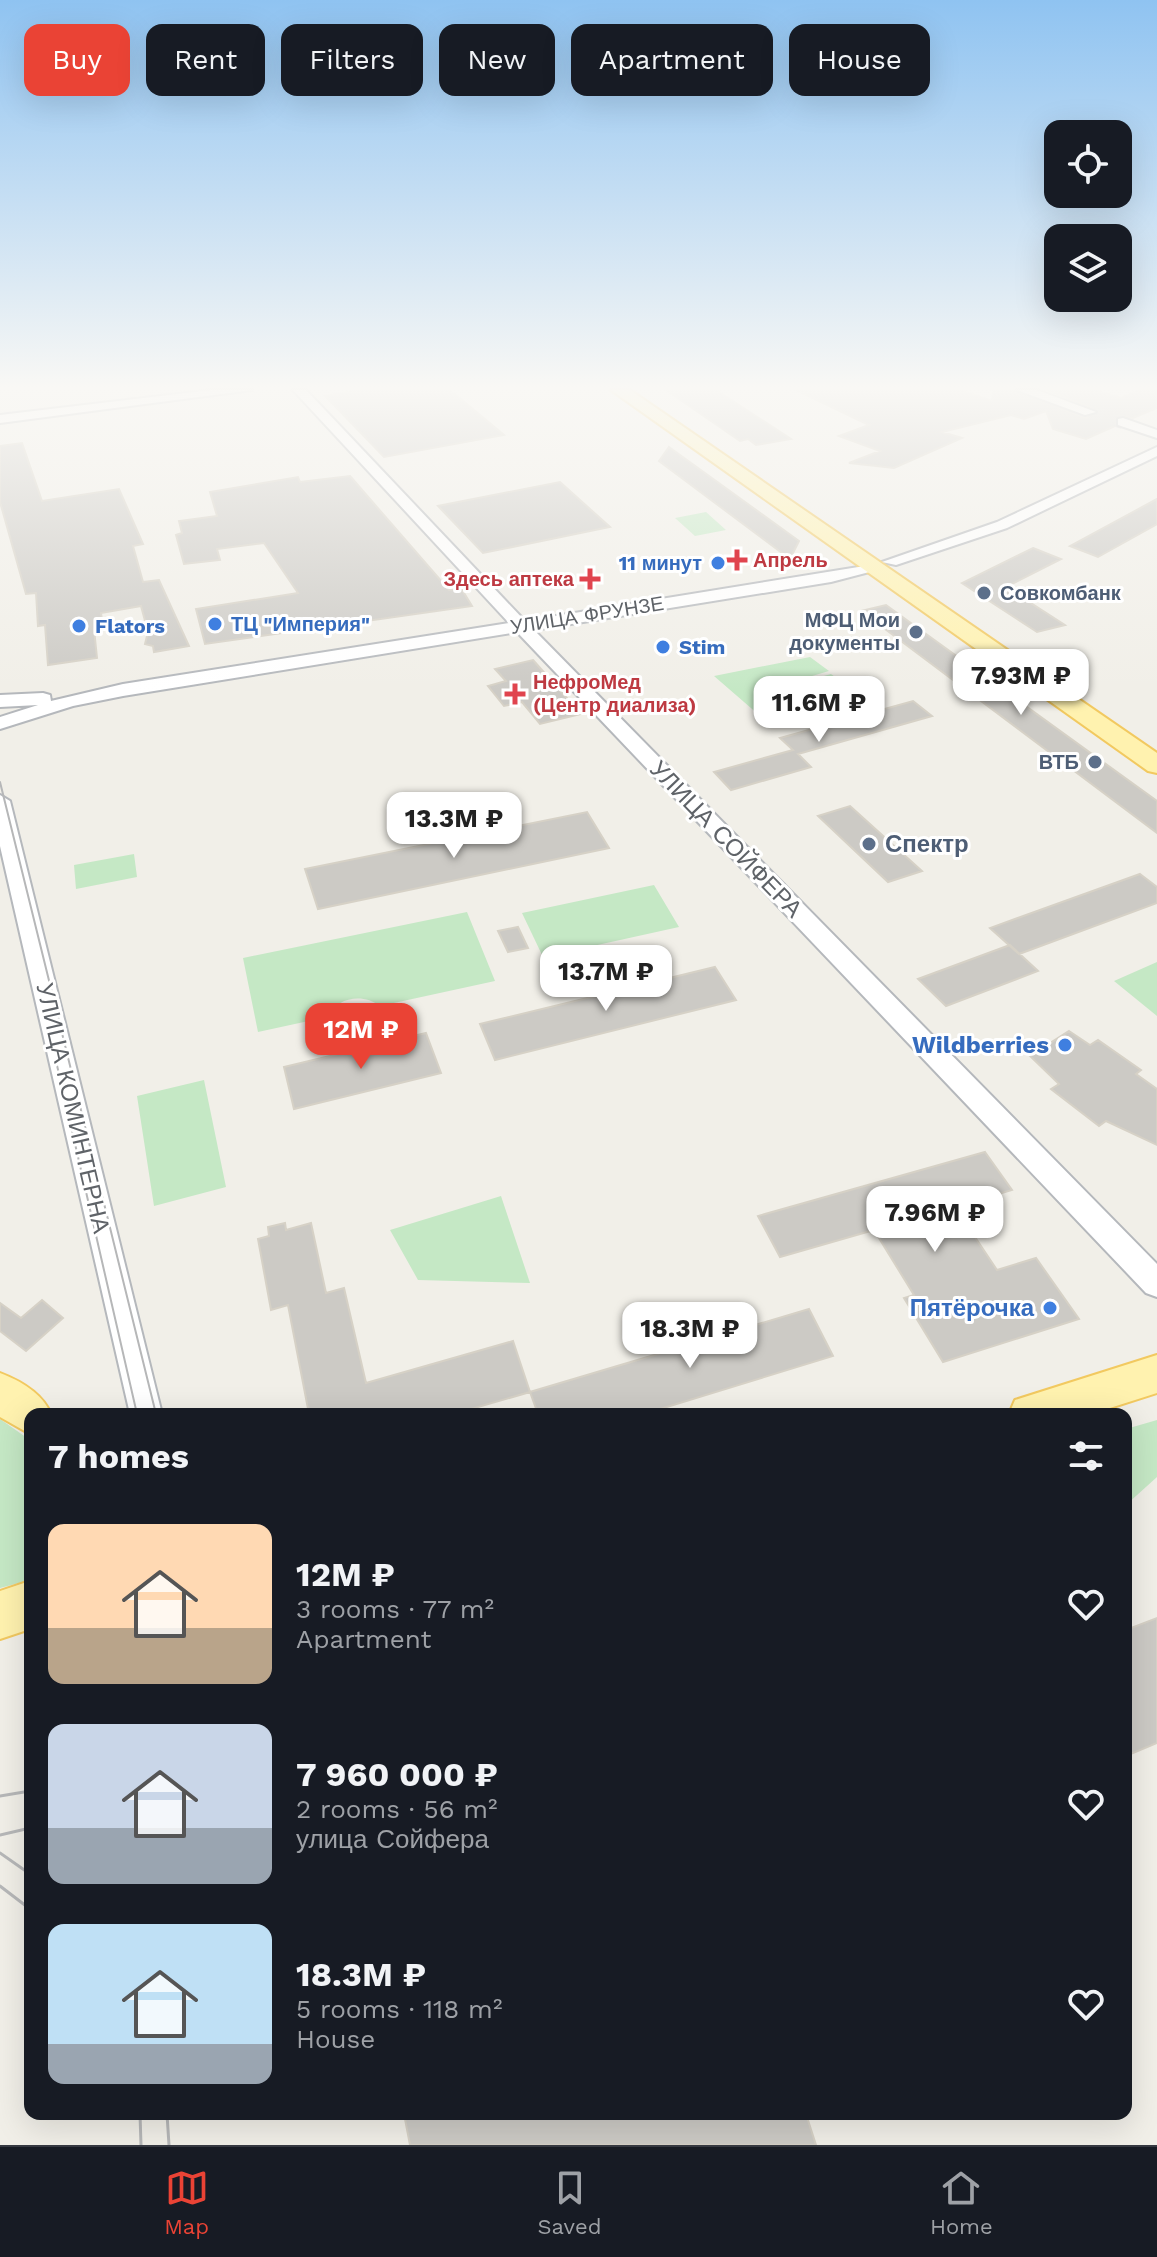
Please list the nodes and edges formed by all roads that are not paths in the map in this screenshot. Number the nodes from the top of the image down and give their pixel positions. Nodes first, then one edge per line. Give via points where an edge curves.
1 (393, 490) edge
2 (770, 490) edge
3 (776, 490) edge
4 (1075, 490) edge
5 (881, 564) junction
6 (520, 625) junction
7 (123, 690) junction
8 (0, 701) edge
9 (0, 723) edge
10 (1157, 744) edge
11 (1157, 765) edge
12 (0, 801) edge
13 (1157, 1284) edge
14 (1157, 1374) edge
15 (0, 1392) edge
16 (145, 1408) edge
17 (1049, 1408) edge
18 (24, 1410) edge
19 (24, 1607) edge
20 (0, 1615) edge

1 - 6 street, УЛИЦА СОЙФЕРА
2 - 5 main road
3 - 5 main road
4 - 5 street, УЛИЦА ФРУНЗЕ via 1002,525
5 - 6 street, УЛИЦА ФРУНЗЕ via 831,577
5 - 10 main road
5 - 11 main road
6 - 7 street, УЛИЦА ФРУНЗЕ
6 - 13 street, УЛИЦА СОЙФЕРА
7 - 8 street
7 - 9 street, УЛИЦА ФРУНЗЕ
12 - 16 street, УЛИЦА КОМИНТЕРНА
14 - 17 main road
15 - 18 main road
19 - 20 main road

